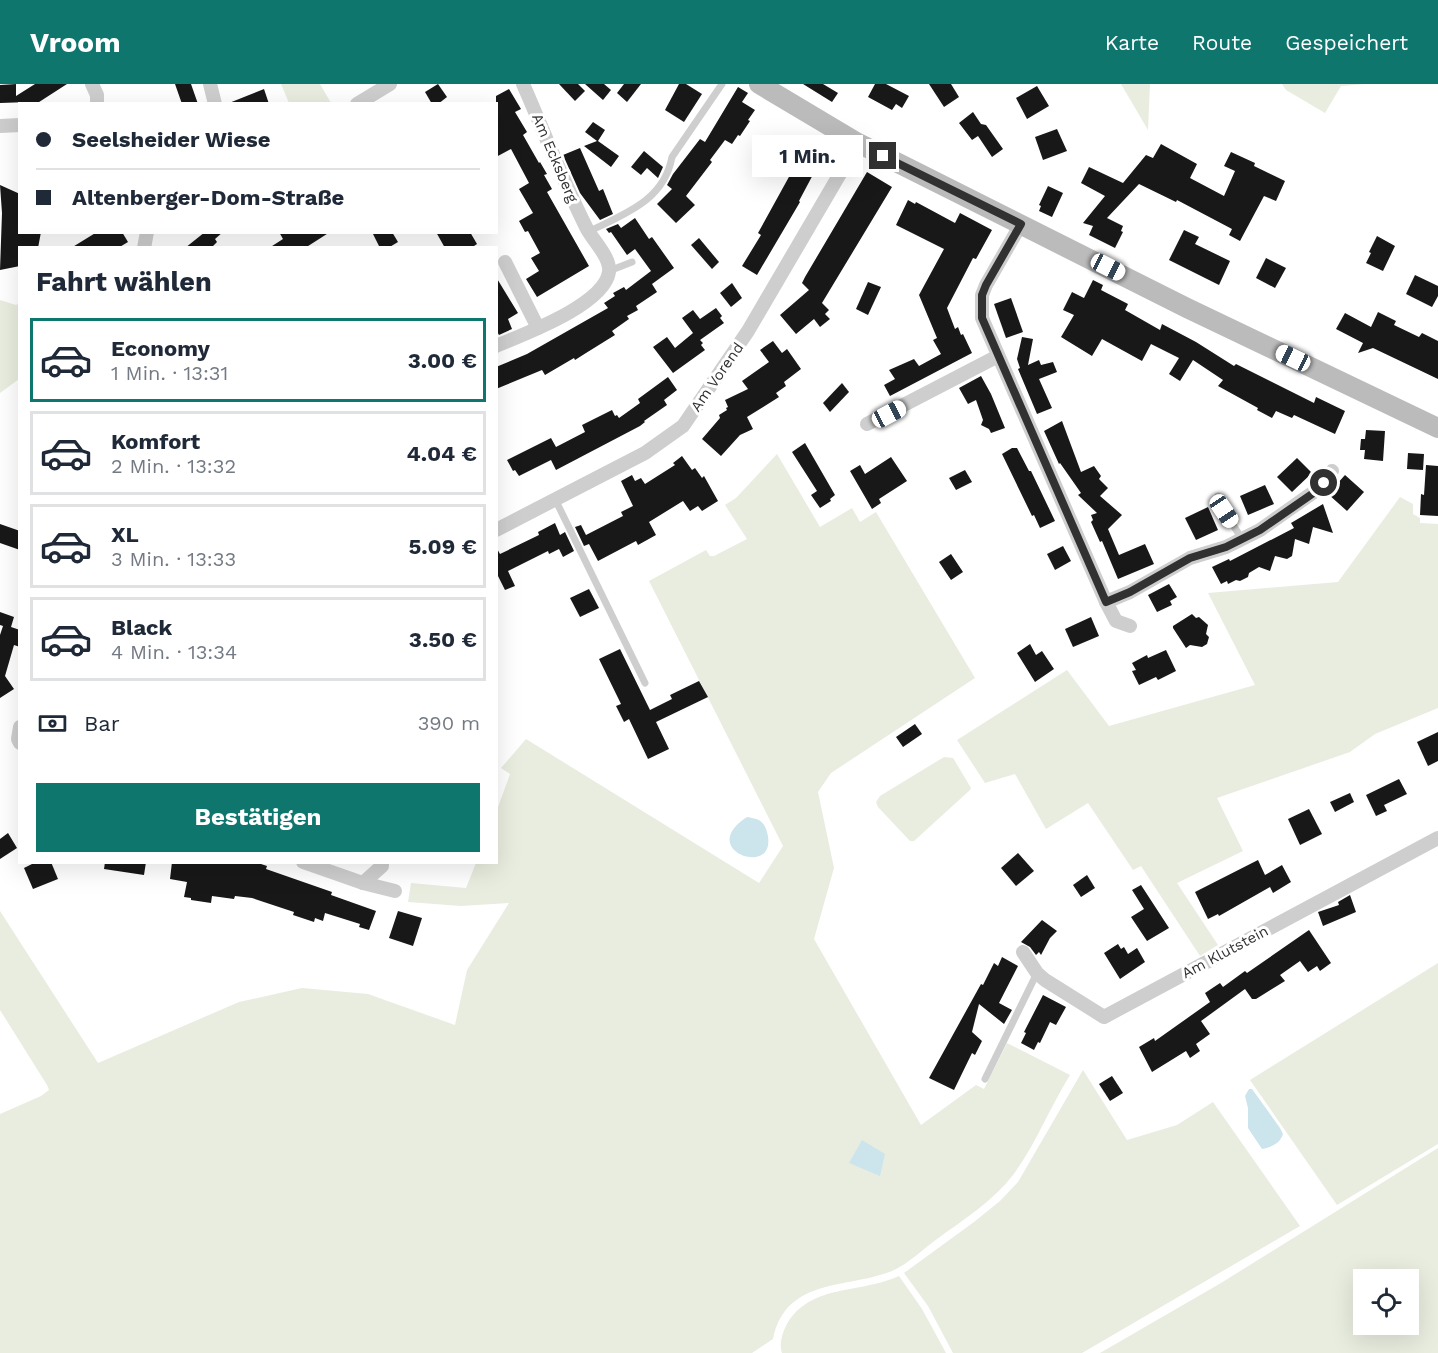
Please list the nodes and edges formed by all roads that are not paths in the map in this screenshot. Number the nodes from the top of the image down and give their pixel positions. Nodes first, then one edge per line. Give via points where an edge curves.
1 (92, 84) edge
2 (210, 84) edge
3 (390, 84) edge
4 (524, 84) edge
5 (722, 84) edge
6 (759, 84) edge
7 (97, 102) edge
8 (214, 102) edge
9 (360, 102) edge
10 (18, 125) edge
11 (0, 126) edge
12 (858, 143) junction
13 (1021, 224) junction
14 (588, 232) junction
15 (505, 262) dead end
16 (632, 262) dead end
17 (609, 271) junction
18 (538, 328) junction
19 (498, 345) edge
20 (998, 356) junction
21 (867, 424) dead end
22 (1438, 428) edge
23 (1332, 471) dead end
24 (1218, 496) dead end
25 (555, 500) junction
26 (498, 529) edge
27 (1242, 539) junction
28 (1106, 602) junction
29 (1130, 626) dead end
30 (645, 683) dead end
31 (1438, 838) edge
32 (309, 864) edge
33 (382, 864) edge
34 (363, 883) junction
35 (395, 891) dead end
36 (1023, 952) dead end
37 (1037, 974) junction
38 (984, 1079) dead end

1 - 7 street
2 - 8 street
3 - 9 street
4 - 14 street, Am Ecksberg
5 - 14 lane via 672,157 670,169 653,196
6 - 12 main road
10 - 11 street
12 - 13 main road
12 - 25 street, Am Vorend via 748,332 683,426 645,453
13 - 20 street via 982,295 982,318
13 - 22 main road
14 - 17 street, Am Ecksberg
15 - 18 street
16 - 17 lane
17 - 18 street via 605,281 583,303
18 - 19 street
20 - 21 street
20 - 28 street
23 - 27 street via 1312,494
24 - 27 lane
25 - 26 street, Am Vorend
25 - 30 lane
27 - 28 street via 1190,558
28 - 29 street via 1116,621
31 - 37 street, Am Klutstein via 1104,1017
32 - 34 street
33 - 34 street
34 - 35 street
36 - 37 street, Am Klutstein
37 - 38 lane

